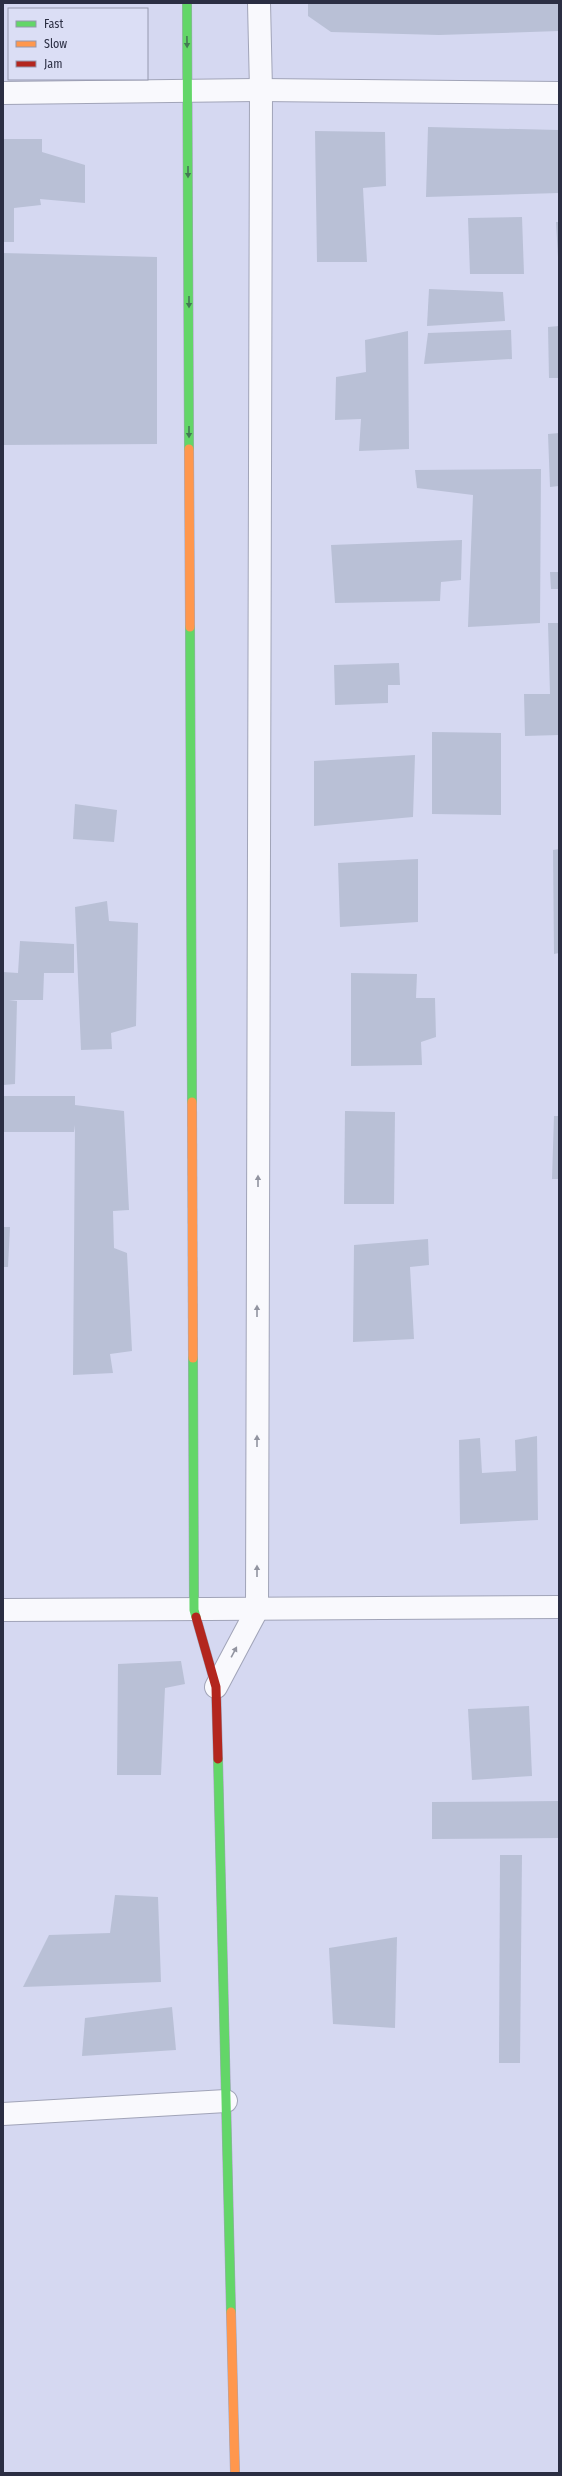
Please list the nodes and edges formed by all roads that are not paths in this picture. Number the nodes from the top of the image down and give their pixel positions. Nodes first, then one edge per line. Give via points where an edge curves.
1 (187, 3) edge
2 (259, 3) edge
3 (261, 90) junction
4 (188, 92) junction
5 (3, 93) edge
6 (559, 93) edge
7 (559, 1607) edge
8 (3, 1610) edge
9 (194, 1610) junction
10 (257, 1610) junction
11 (216, 1687) junction
12 (226, 2101) junction
13 (3, 2114) edge
14 (235, 2473) edge

1 -> 4 street
2 - 3 street
3 - 4 street
3 - 6 street
10 -> 3 street
4 - 5 street
4 -> 9 street
7 - 10 street
8 - 9 street
9 - 10 street
9 - 11 street
11 -> 10 street
11 - 12 street
12 - 13 street
12 - 14 street

